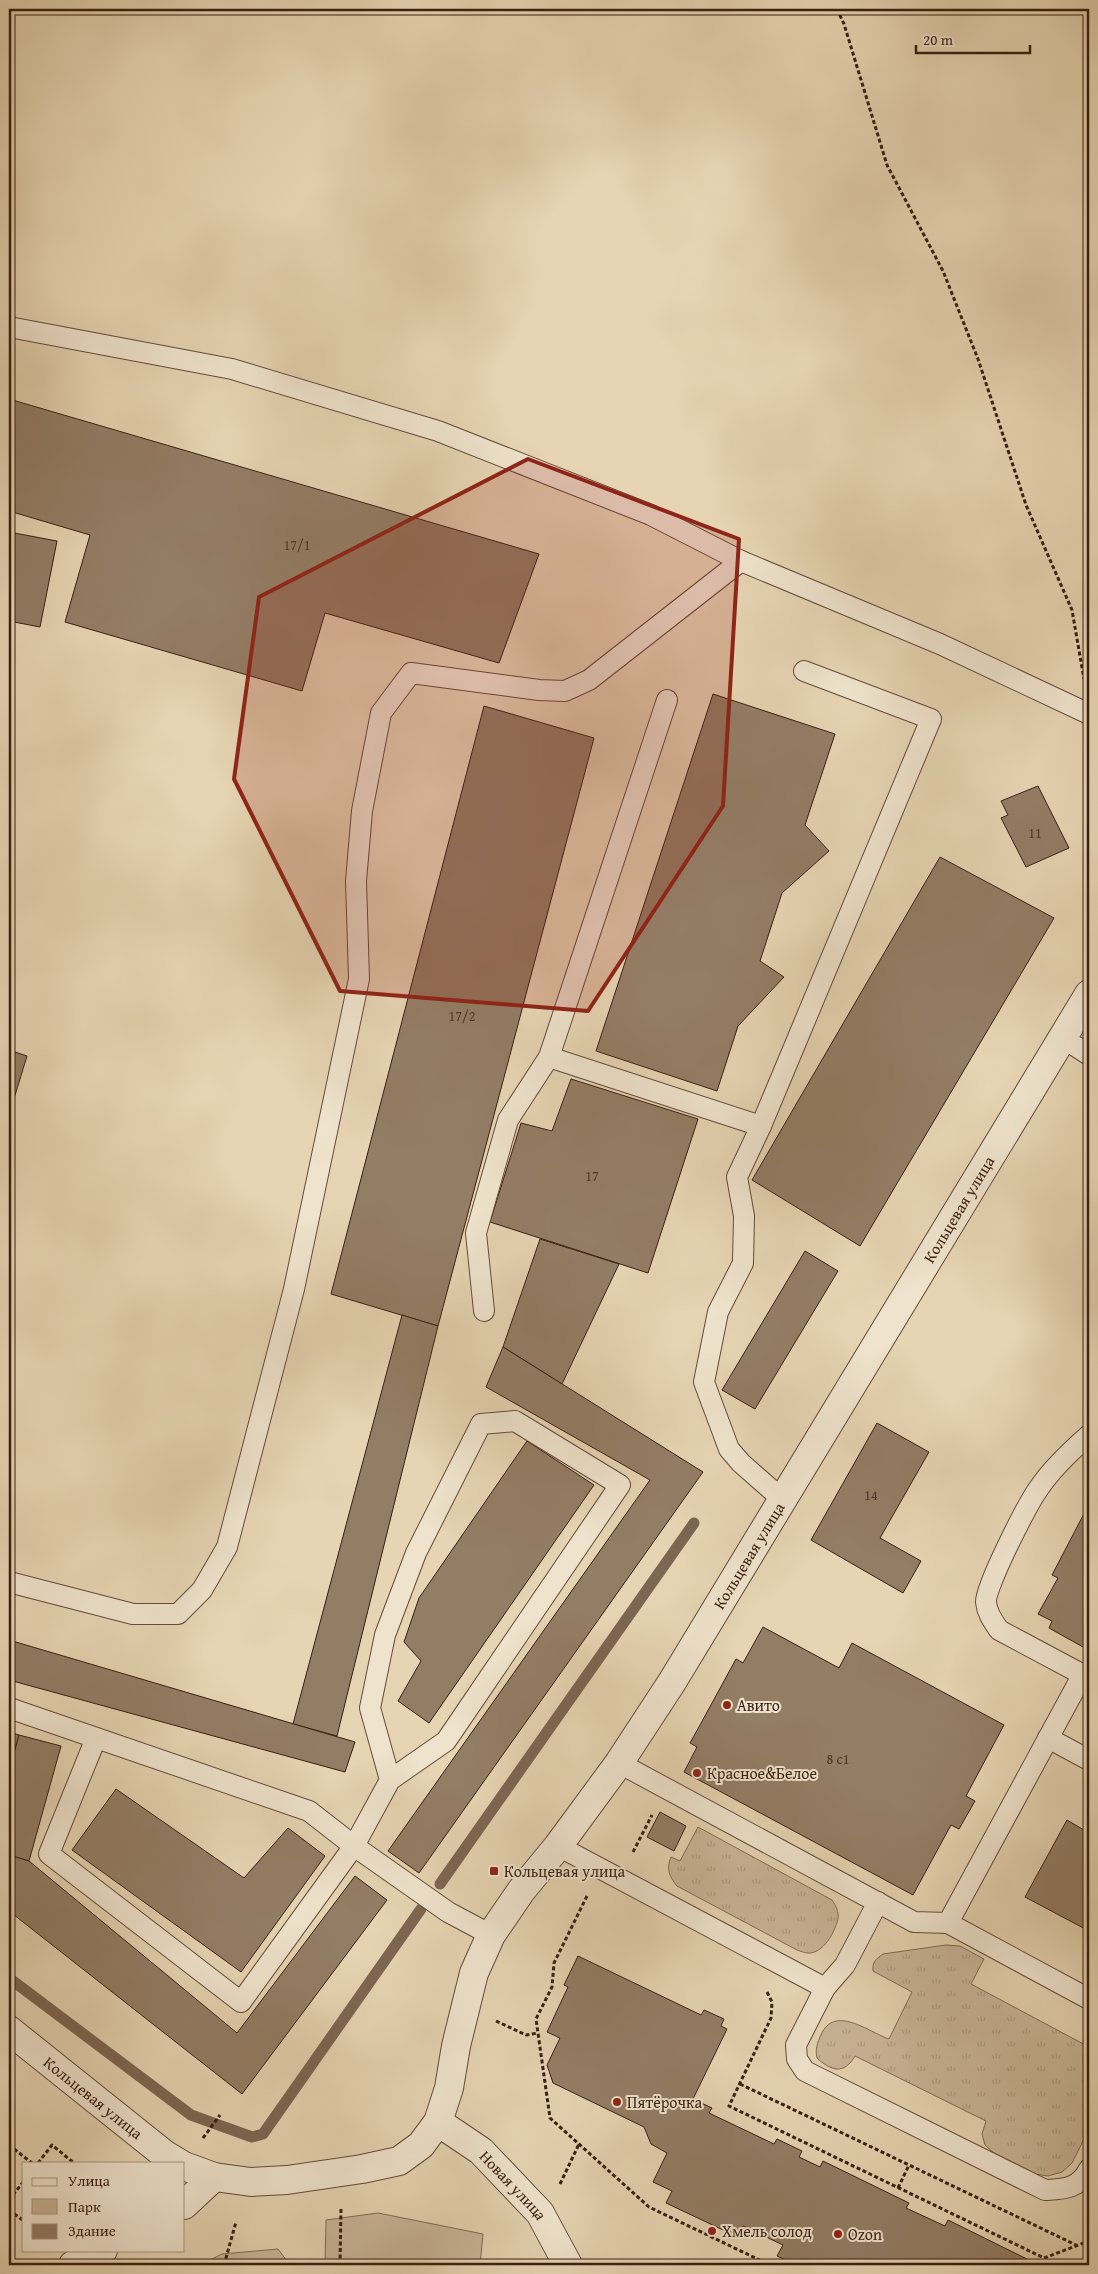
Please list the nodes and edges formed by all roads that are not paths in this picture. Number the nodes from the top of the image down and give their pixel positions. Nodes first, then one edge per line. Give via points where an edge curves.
1 (9, 327) edge
2 (741, 560) junction
3 (804, 671) dead end
4 (667, 700) dead end
5 (1089, 714) edge
6 (1089, 994) edge
7 (1063, 1038) junction
8 (1089, 1055) edge
9 (549, 1057) junction
10 (761, 1126) junction
11 (484, 1311) dead end
12 (1089, 1434) edge
13 (783, 1500) junction
14 (9, 1582) edge
15 (1086, 1676) edge
16 (9, 1708) edge
17 (96, 1738) junction
18 (1048, 1738) junction
19 (1089, 1760) edge
20 (619, 1763) junction
21 (390, 1780) junction
22 (354, 1846) junction
23 (558, 1846) junction
24 (878, 1902) junction
25 (948, 1922) junction
26 (491, 1935) junction
27 (824, 1988) junction
28 (1089, 1999) edge
29 (9, 2030) edge
30 (438, 2122) junction
31 (191, 2155) edge
32 (177, 2162) edge
33 (1089, 2170) edge
34 (214, 2177) junction
35 (185, 2204) edge
36 (98, 2252) edge
37 (73, 2265) edge
38 (568, 2265) edge

1 - 2 lane via 232,369 438,431 651,515
2 - 5 lane via 940,644
2 - 14 lane via 589,680 566,691 411,673 381,713 362,811 356,881 360,979 294,1289 227,1547 202,1590 178,1614 133,1614
3 - 10 lane via 931,719
4 - 9 lane
6 - 7 street, Кольцевая улица
7 - 8 lane
7 - 13 street, Кольцевая улица
9 - 10 lane
9 - 11 lane via 508,1120 476,1233
10 - 13 lane via 737,1177 744,1216 742,1263 718,1312 704,1382 729,1449
12 - 15 lane via 1039,1488 990,1582 986,1603 999,1630
13 - 20 street, Кольцевая улица
15 - 18 lane
16 - 17 lane
17 - 22 lane via 309,1811
17 - 22 lane via 49,1854 240,2002
18 - 19 lane
18 - 25 lane
20 - 23 street, Кольцевая улица
20 - 24 lane
21 - 21 lane via 446,1741 620,1485 515,1420 481,1424 416,1553 384,1635 370,1708
21 - 22 lane
22 - 26 lane via 448,1912
23 - 26 street, Кольцевая улица
23 - 27 lane
24 - 25 lane via 914,1922
24 - 27 lane via 844,1965
25 - 28 lane
26 - 30 street, Кольцевая улица via 474,1973 449,2088
27 - 33 lane via 796,2045 796,2059 806,2072 1045,2190 1068,2189
29 - 32 street, Кольцевая улица
30 - 34 street, Кольцевая улица via 421,2145 399,2161 287,2180 251,2182
30 - 38 street, Новая улица via 481,2151 540,2213
31 - 34 street, Кольцевая улица
34 - 35 street
36 - 37 street

